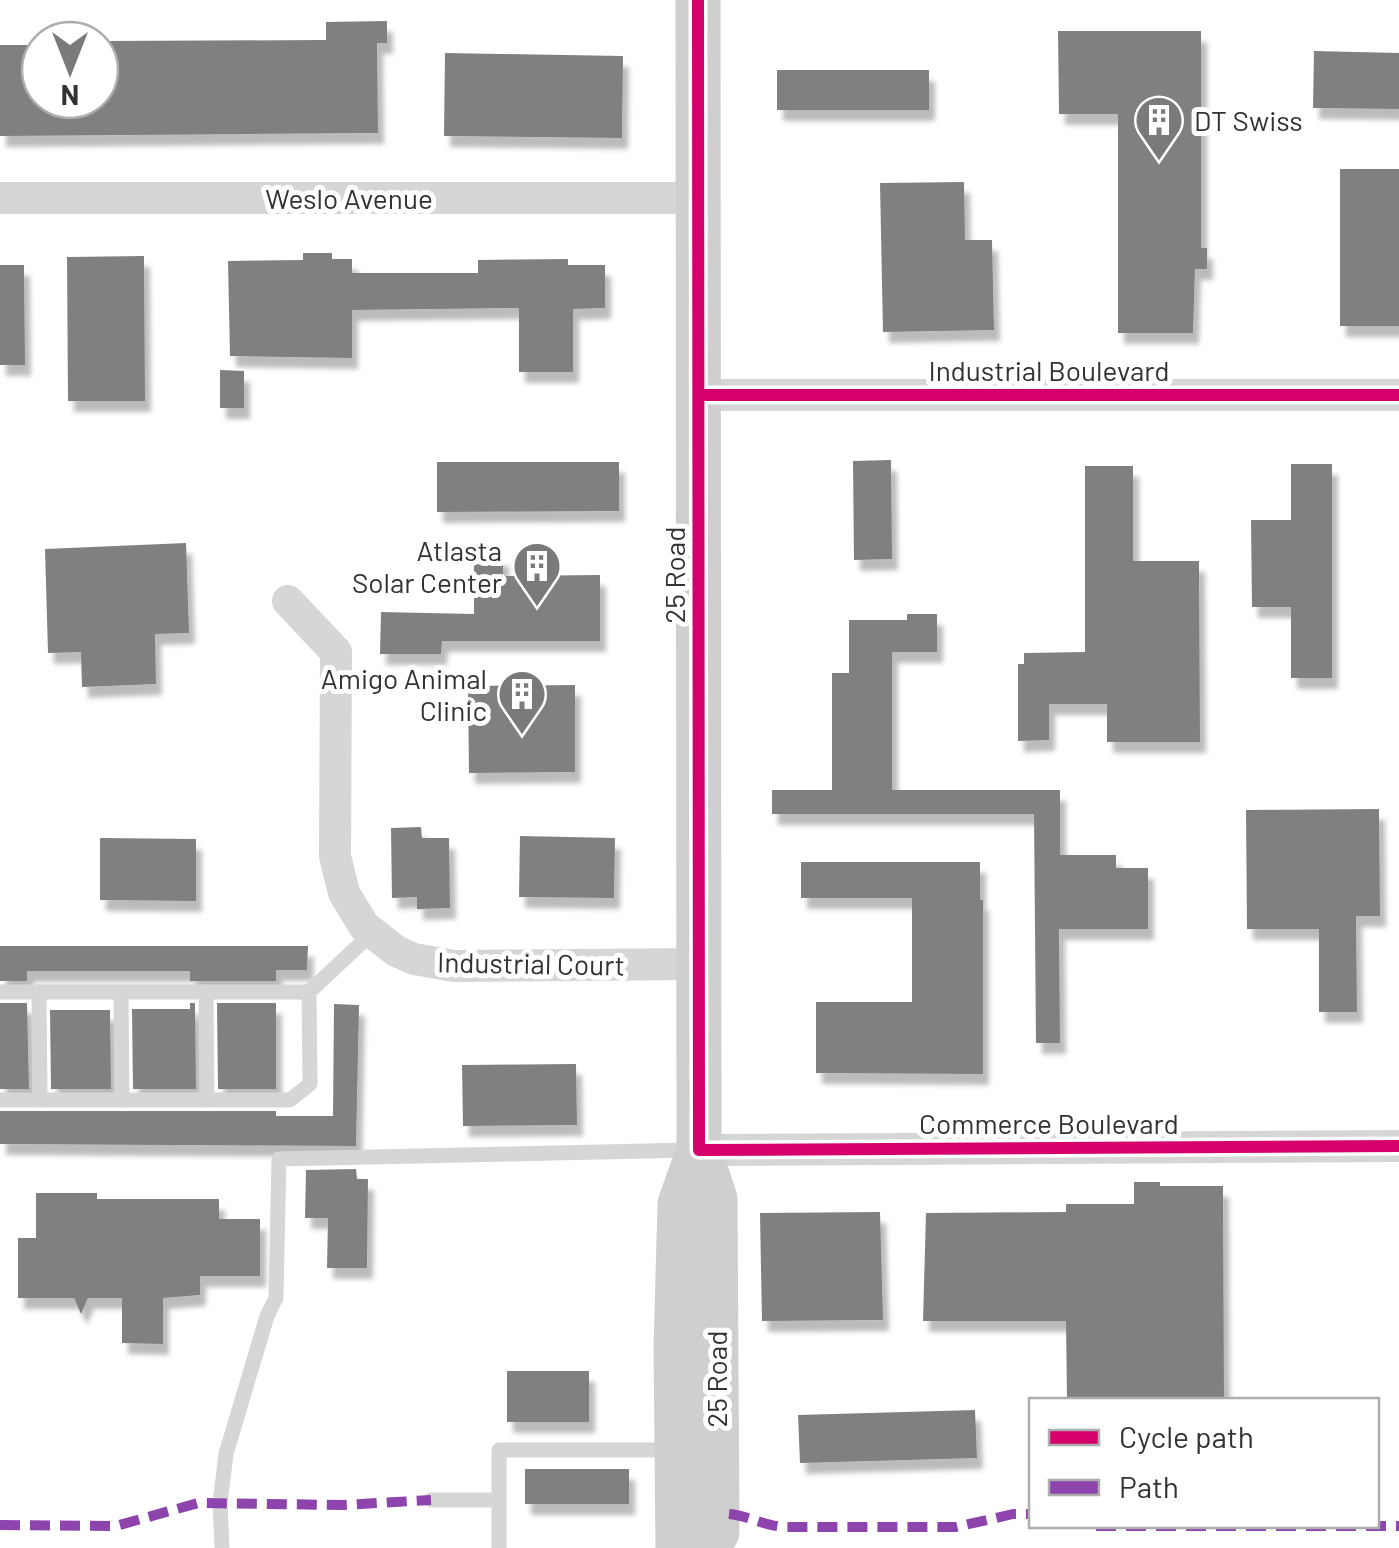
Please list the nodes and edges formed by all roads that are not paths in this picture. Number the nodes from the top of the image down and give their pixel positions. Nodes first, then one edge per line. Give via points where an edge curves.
1 (698, 0) edge
2 (0, 198) edge
3 (697, 198) junction
4 (699, 394) junction
5 (1399, 394) edge
6 (288, 602) dead end
7 (372, 933) junction
8 (700, 964) junction
9 (0, 992) edge
10 (40, 992) junction
11 (121, 992) junction
12 (206, 992) junction
13 (309, 992) junction
14 (0, 1100) edge
15 (40, 1100) junction
16 (122, 1100) junction
17 (207, 1100) junction
18 (1399, 1146) edge
19 (699, 1150) junction
20 (676, 1450) junction
21 (431, 1500) dead end
22 (499, 1500) junction
23 (222, 1548) edge
24 (499, 1548) edge
25 (678, 1548) edge
26 (708, 1548) edge

1 - 3 main road, 25 Road
2 - 3 street, Weslo Avenue
3 - 4 main road, 25 Road
4 - 5 street, Industrial Boulevard
4 - 8 main road, 25 Road
6 - 7 street, Industrial Court via 336,652 335,856 350,906
7 - 8 street, Industrial Court via 396,951 434,964
7 - 13 lane
8 - 19 main road, 25 Road
9 - 10 lane
10 - 11 lane
10 - 15 lane
11 - 12 lane
11 - 16 lane
12 - 13 lane
12 - 17 lane
13 - 17 lane via 310,1084 290,1100
14 - 15 lane
15 - 16 lane
16 - 17 lane
18 - 19 street, Commerce Boulevard
19 - 20 main road, 25 Road via 680,1204
19 - 23 lane via 279,1159 276,1298 226,1454
19 - 26 main road, 25 Road via 715,1199 716,1532
20 - 22 lane via 499,1450
20 - 25 main road, 25 Road
21 - 22 lane
22 - 24 lane

